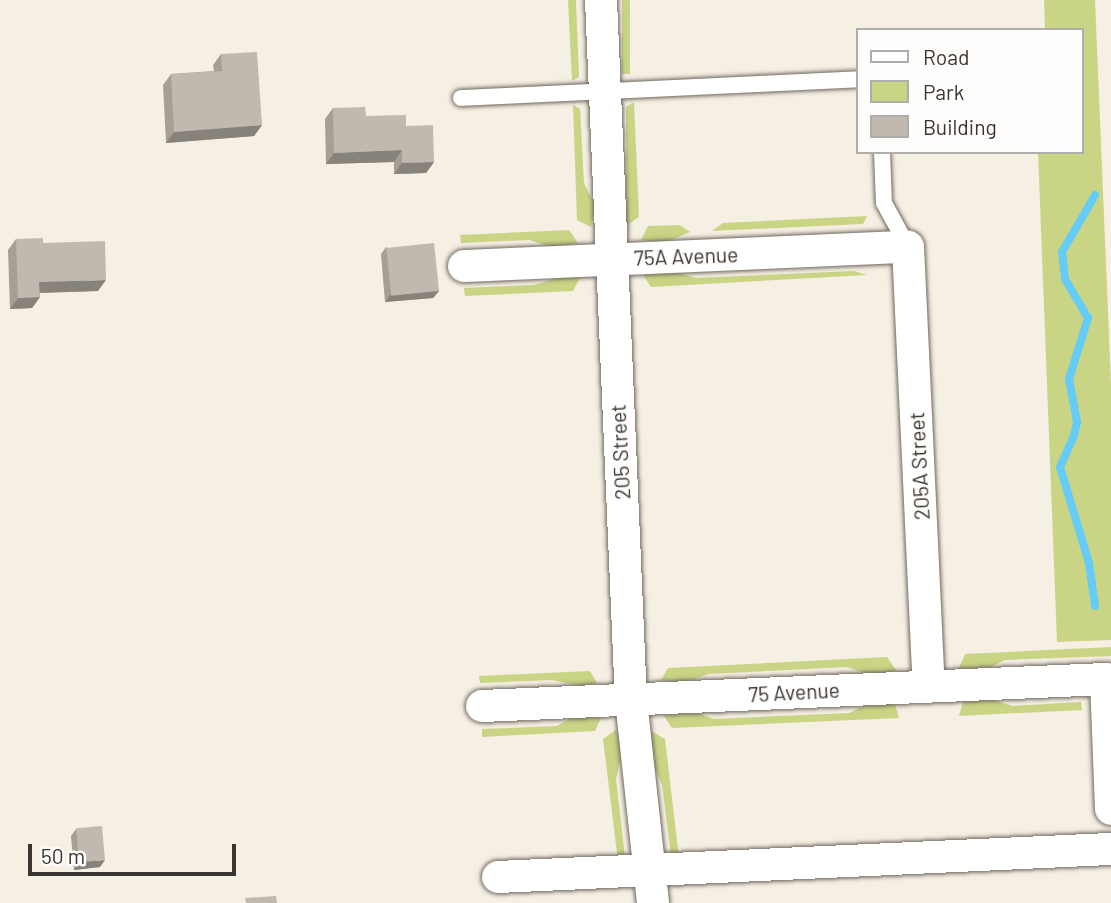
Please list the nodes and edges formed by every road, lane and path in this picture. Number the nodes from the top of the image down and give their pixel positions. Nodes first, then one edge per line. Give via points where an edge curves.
1 (601, 0) edge
2 (856, 79) edge
3 (603, 92) junction
4 (461, 97) dead end
5 (882, 154) edge
6 (908, 247) junction
7 (611, 259) junction
8 (464, 266) dead end
9 (929, 685) junction
10 (631, 700) junction
11 (482, 706) dead end
12 (1111, 809) edge
13 (1111, 849) edge
14 (651, 872) junction
15 (498, 877) dead end
16 (653, 903) edge

1 - 3 street, 205 Street
2 - 3 lane
3 - 4 lane
3 - 7 street, 205 Street
5 - 6 lane via 884,202
6 - 7 street, 75A Avenue
6 - 9 street, 205A Street
7 - 8 street, 75A Avenue
7 - 10 street, 205 Street
9 - 10 street, 75 Avenue
9 - 12 street, 75 Avenue via 1106,679
10 - 11 street, 75 Avenue
10 - 14 street, 205 Street
13 - 14 street
14 - 15 street
14 - 16 street, 205 Street

